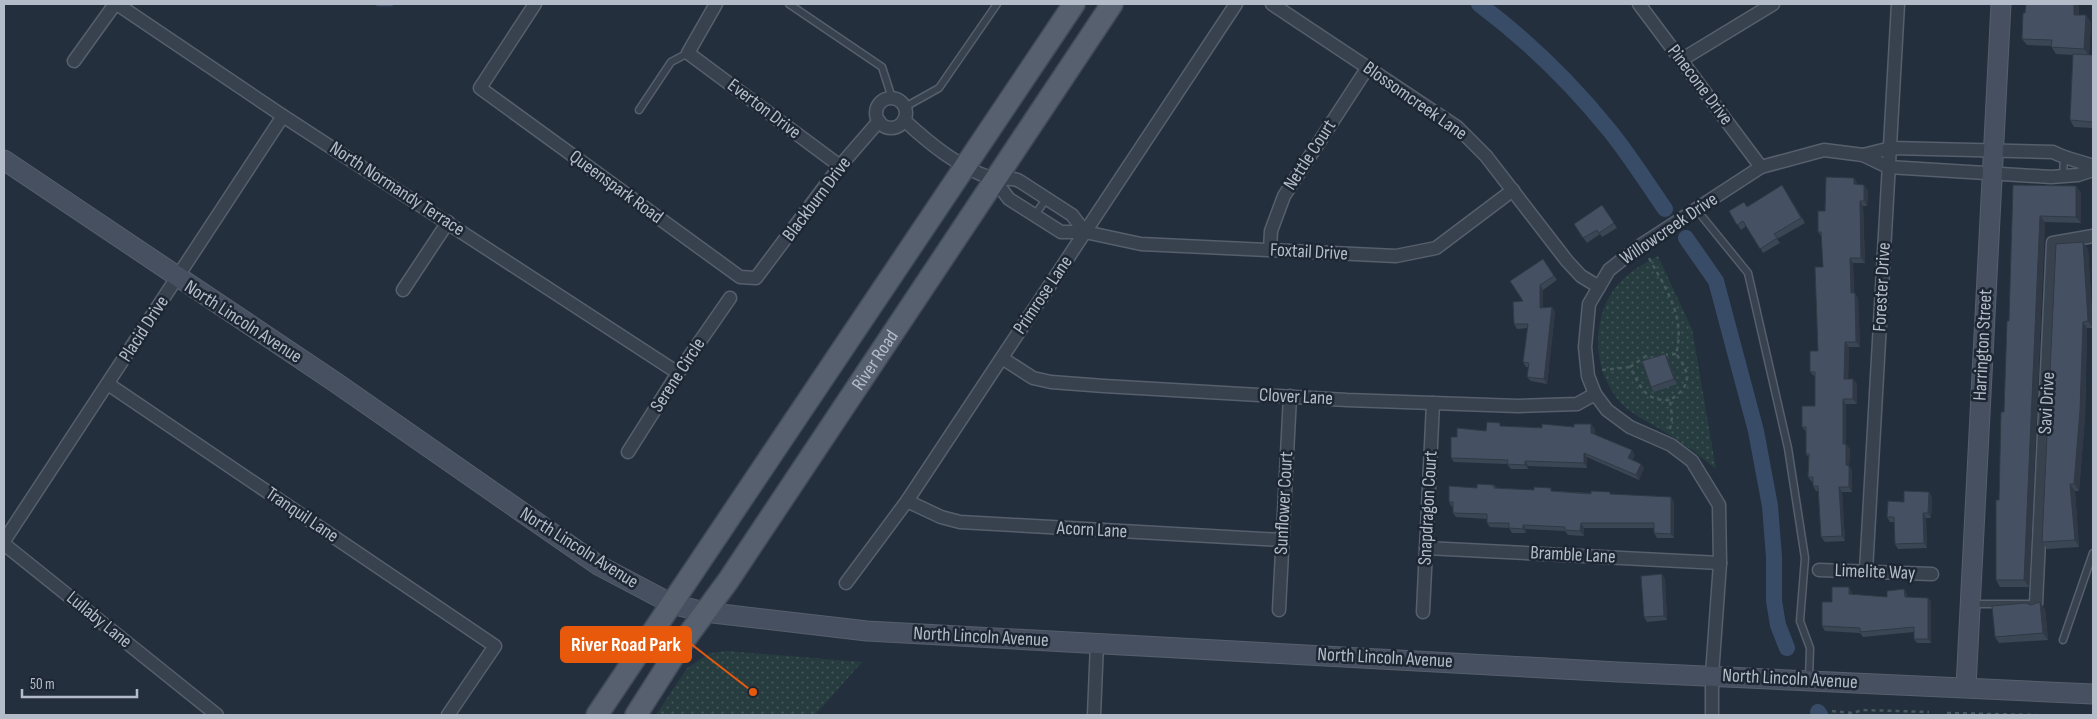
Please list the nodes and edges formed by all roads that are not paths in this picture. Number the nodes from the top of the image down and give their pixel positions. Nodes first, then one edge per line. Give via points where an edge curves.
1 (116, 4) edge
2 (536, 4) edge
3 (716, 4) edge
4 (790, 4) edge
5 (997, 4) edge
6 (1074, 4) edge
7 (1112, 4) edge
8 (1236, 4) edge
9 (1272, 4) edge
10 (1639, 4) edge
11 (1773, 4) edge
12 (1898, 4) edge
13 (2001, 4) edge
14 (688, 52) junction
15 (1681, 60) junction
16 (74, 61) dead end
17 (1368, 67) junction
18 (892, 98) junction
19 (905, 107) junction
20 (639, 110) dead end
21 (283, 116) junction
22 (904, 120) junction
23 (879, 121) junction
24 (1890, 148) junction
25 (1992, 151) junction
26 (1863, 155) junction
27 (2064, 158) junction
28 (4, 160) edge
29 (840, 166) junction
30 (2093, 166) edge
31 (965, 167) junction
32 (1761, 167) junction
33 (1888, 167) junction
34 (2093, 170) edge
35 (1991, 174) junction
36 (2063, 174) junction
37 (994, 179) junction
38 (1513, 190) junction
39 (1047, 198) junction
40 (1696, 209) junction
41 (1034, 216) junction
42 (448, 222) junction
43 (1085, 232) junction
44 (2093, 236) edge
45 (1270, 250) junction
46 (178, 278) junction
47 (756, 278) joint
48 (1598, 287) junction
49 (403, 290) dead end
50 (730, 298) dead end
51 (1002, 358) junction
52 (678, 374) junction
53 (108, 384) junction
54 (1595, 394) junction
55 (1290, 396) junction
56 (1433, 403) junction
57 (628, 452) dead end
58 (907, 501) junction
59 (1282, 540) junction
60 (4, 542) edge
61 (1426, 548) junction
62 (2093, 553) edge
63 (1720, 563) junction
64 (1819, 570) dead end
65 (1866, 571) junction
66 (1932, 574) dead end
67 (846, 583) dead end
68 (672, 604) junction
69 (1970, 604) junction
70 (2036, 604) joint
71 (1279, 610) dead end
72 (704, 612) junction
73 (1423, 612) dead end
74 (2063, 640) dead end
75 (1097, 643) junction
76 (1712, 676) junction
77 (1809, 680) junction
78 (1966, 687) junction
79 (2088, 694) edge
80 (217, 715) edge
81 (448, 715) edge
82 (598, 715) edge
83 (636, 715) edge
84 (1094, 715) edge
85 (1712, 715) edge

1 - 16 street
1 - 21 street, North Normandy Terrace
2 - 47 street, Queenspark Road via 480,88 740,278
3 - 14 street
4 - 18 lane via 882,67
5 - 19 lane via 939,88
6 - 31 main road, River Road
7 - 37 main road, River Road
8 - 43 street, Primrose Lane
9 - 17 street, Blossomcreek Lane
10 - 15 street, Pinecone Drive
11 - 15 street
12 - 24 street, Forester Drive
13 - 25 main road, Harrington Street
14 - 20 lane via 671,62
14 - 29 street, Everton Drive
15 - 32 street, Pinecone Drive
17 - 38 street, Blossomcreek Lane via 1457,127
17 - 45 street, Nettle Court via 1284,196 1272,231
18 - 19 street
18 - 23 street via 878,105
19 - 22 street
21 - 42 street, North Normandy Terrace
21 - 46 street, Placid Drive
22 - 23 street via 891,128
22 - 31 street
23 - 29 street, Blackburn Drive
24 - 25 street, Willowcreek Drive
24 - 26 street, Willowcreek Drive
24 - 33 street, Forester Drive
25 - 27 street, Willowcreek Drive via 2053,152
25 - 35 main road, Harrington Street
26 - 32 street, Willowcreek Drive via 1824,150
26 - 33 street, Willowcreek Drive
27 - 30 street, Willowcreek Drive
27 - 36 lane
28 - 46 main road, North Lincoln Avenue
29 - 47 street, Blackburn Drive
31 - 37 street
31 - 68 main road, River Road
32 - 40 street, Willowcreek Drive
33 - 35 street, Willowcreek Drive
33 - 65 street, Forester Drive
34 - 36 street, Willowcreek Drive via 2078,175
35 - 36 street, Willowcreek Drive via 2051,177
35 - 69 main road, Harrington Street
37 - 39 street via 1014,178
37 - 41 street, Foxtail Drive via 1009,199
37 - 72 main road, River Road
38 - 45 street, Foxtail Drive via 1436,248 1396,256
38 - 48 street, Blossomcreek Lane via 1567,261
39 - 41 lane
39 - 43 street via 1072,215
40 - 48 street, Willowcreek Drive via 1624,258 1609,270
40 - 77 lane via 1748,274 1788,448 1805,558 1800,621 1810,648
41 - 43 street, Foxtail Drive via 1061,232
42 - 49 street
42 - 52 street, North Normandy Terrace
43 - 45 street, Foxtail Drive via 1141,244
43 - 51 street, Primrose Lane
44 - 70 street, Savi Drive via 2053,243
46 - 53 street, Placid Drive
46 - 68 main road, North Lincoln Avenue via 335,382 598,565
48 - 54 street, Willowcreek Drive via 1589,304 1585,347 1588,376
50 - 52 street, Serene Circle
51 - 55 street, Clover Lane via 1033,378 1051,382
51 - 58 street, Primrose Lane
52 - 57 street, Serene Circle
53 - 60 street, Placid Drive
53 - 81 street, Tranquil Lane via 495,646
54 - 56 street, Clover Lane via 1577,404
54 - 63 street, Willowcreek Drive via 1607,410 1630,428 1671,445 1692,461 1719,505
55 - 56 street, Clover Lane
55 - 59 street, Sunflower Court
56 - 61 street, Snapdragon Court
58 - 59 street, Acorn Lane via 941,518 960,522
58 - 67 street, Primrose Lane
59 - 71 street, Sunflower Court
60 - 80 street, Lullaby Lane
61 - 63 street, Bramble Lane
61 - 73 street, Snapdragon Court
62 - 74 lane
63 - 76 street, Willowcreek Drive
64 - 65 street, Limelite Way
65 - 66 street, Limelite Way
68 - 72 main road, North Lincoln Avenue
68 - 82 main road, River Road
69 - 70 lane
69 - 78 main road, Harrington Street
72 - 75 main road, North Lincoln Avenue via 867,631
72 - 83 main road, River Road
75 - 76 main road, North Lincoln Avenue
75 - 84 street
76 - 77 main road, North Lincoln Avenue
76 - 85 street, Willowcreek Drive
77 - 78 main road, North Lincoln Avenue
78 - 79 main road, North Lincoln Avenue

